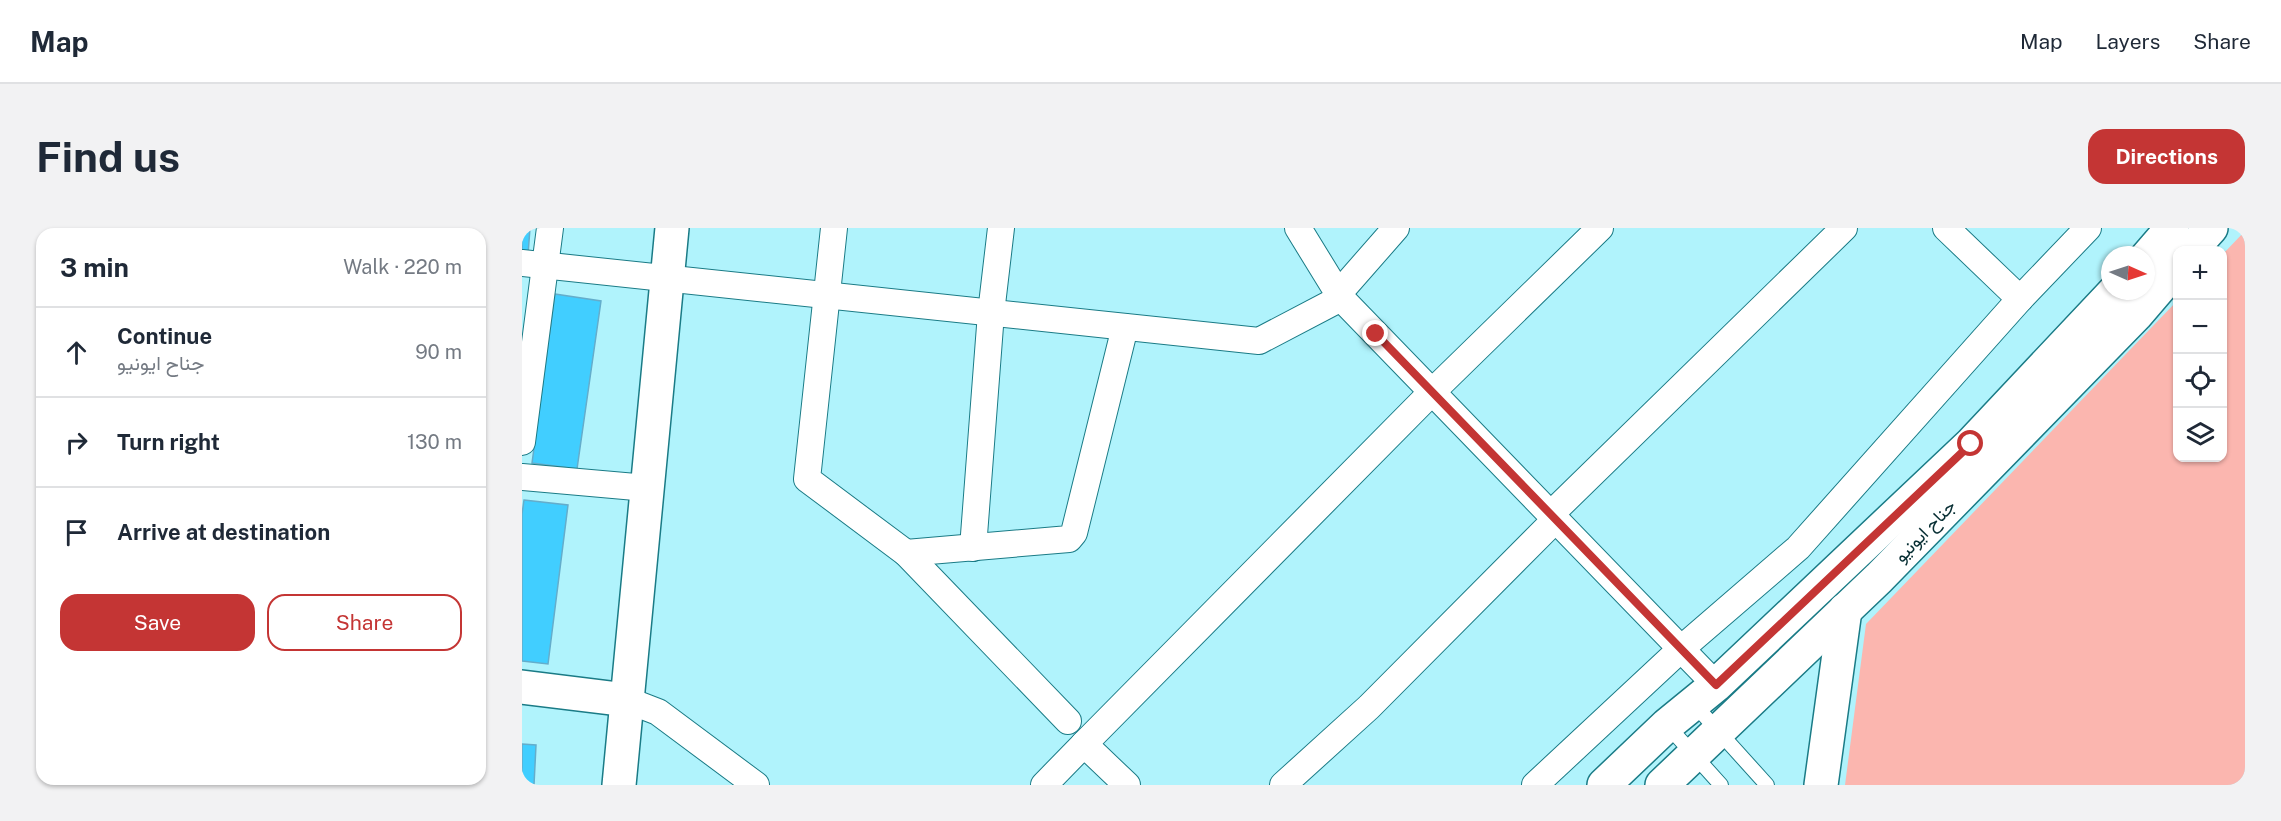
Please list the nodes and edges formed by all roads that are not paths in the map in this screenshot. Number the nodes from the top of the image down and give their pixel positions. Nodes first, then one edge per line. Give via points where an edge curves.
1 (550, 228) edge
2 (672, 228) edge
3 (834, 228) edge
4 (1000, 228) edge
5 (1298, 228) edge
6 (1396, 228) edge
7 (1600, 228) edge
8 (1844, 228) edge
9 (1946, 228) edge
10 (2088, 228) edge
11 (2172, 228) edge
12 (2211, 228) edge
13 (2195, 246) edge
14 (2155, 248) edge
15 (534, 264) edge
16 (2173, 272) edge
17 (667, 278) junction
18 (827, 295) junction
19 (1340, 296) junction
20 (2020, 299) junction
21 (2107, 300) edge
22 (991, 313) junction
23 (1125, 327) junction
24 (1432, 392) junction
25 (522, 442) edge
26 (522, 477) edge
27 (647, 488) junction
28 (1553, 516) junction
29 (973, 548) junction
30 (906, 553) junction
31 (1845, 610) junction
32 (1682, 648) junction
33 (522, 687) edge
34 (1704, 694) junction
35 (627, 700) junction
36 (1068, 721) dead end
37 (1667, 725) junction
38 (1718, 731) junction
39 (1084, 744) junction
40 (1693, 756) junction
41 (619, 785) edge
42 (756, 785) edge
43 (1044, 785) edge
44 (1127, 785) edge
45 (1283, 785) edge
46 (1534, 785) edge
47 (1604, 785) edge
48 (1662, 785) edge
49 (1721, 785) edge
50 (1767, 785) edge
51 (1821, 785) edge

1 - 15 street
2 - 17 main road
3 - 18 street
4 - 22 street
5 - 19 street
6 - 19 street
7 - 24 street
8 - 28 street
9 - 20 street
10 - 20 street
11 - 14 main road
12 - 13 main road
15 - 17 street
15 - 25 street
16 - 31 main road, جناح ایونیو
17 - 18 street
17 - 27 main road
18 - 22 street
18 - 30 street via 807,479
19 - 23 street via 1259,341
19 - 24 street
20 - 32 street via 1798,548
21 - 34 main road, جناح ایونیو via 1971,444
22 - 23 street
22 - 29 street
23 - 29 street via 1074,533 1069,539
24 - 28 street
24 - 39 street
26 - 27 street
27 - 35 main road
28 - 32 street
28 - 45 street via 1369,707
29 - 30 street
30 - 36 street
31 - 38 main road, جناح ایونیو
31 - 51 main road
32 - 34 street
32 - 46 street
33 - 35 main road
34 - 37 main road, جناح ایونیو
34 - 38 lane
35 - 41 main road
35 - 42 street via 658,712
37 - 40 lane
37 - 47 main road, جناح ایونیو
38 - 40 main road, جناح ایونیو
38 - 50 lane
39 - 43 street
39 - 44 street
40 - 48 main road, جناح ایونیو
40 - 49 lane

